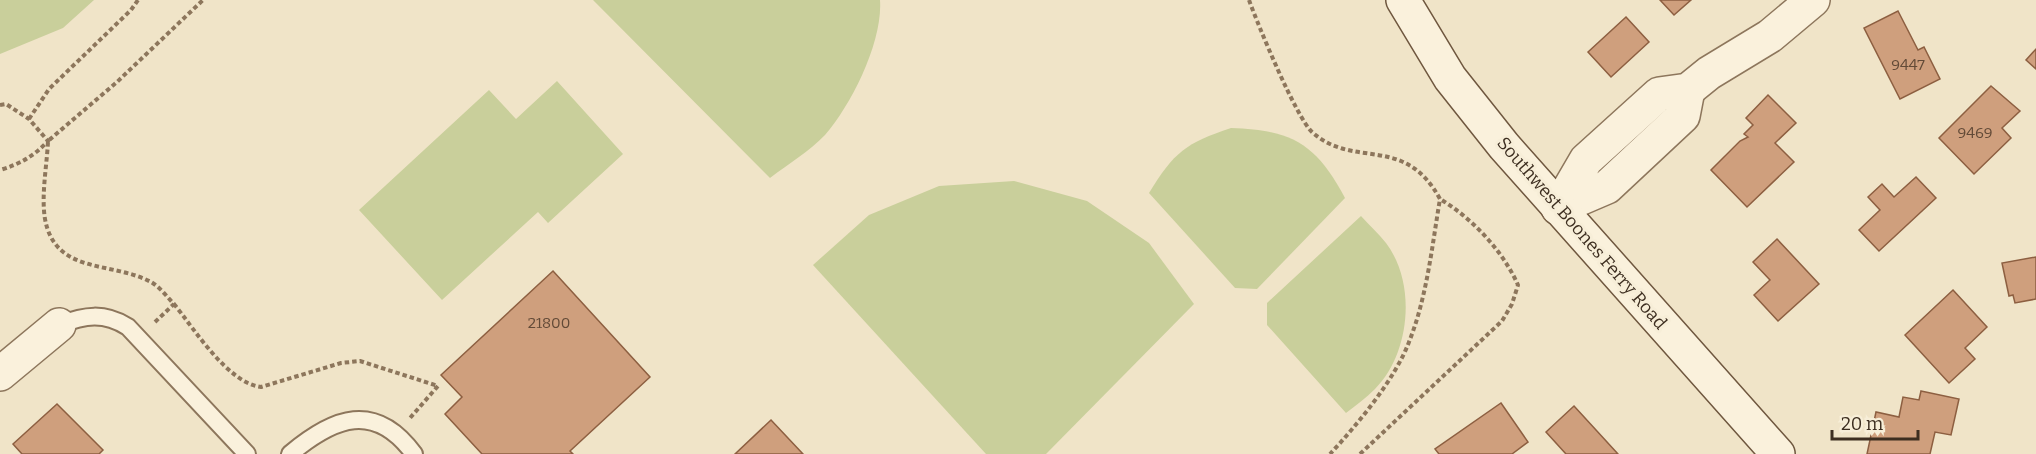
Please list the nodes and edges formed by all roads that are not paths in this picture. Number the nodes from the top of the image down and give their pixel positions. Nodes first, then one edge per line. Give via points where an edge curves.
1 (1403, 0) edge
2 (1813, 0) edge
3 (1558, 208) junction
4 (59, 325) joint
5 (0, 374) edge
6 (247, 454) edge
7 (290, 454) edge
8 (414, 454) edge
9 (1778, 454) edge

1 - 3 main road, Southwest Boones Ferry Road via 1461,93
2 - 3 main road via 1770,36 1688,90 1683,116 1607,188
3 - 9 main road, Southwest Boones Ferry Road
4 - 5 main road
4 - 6 lane via 83,315 116,319 139,337
7 - 8 lane via 315,435 352,420 388,426

